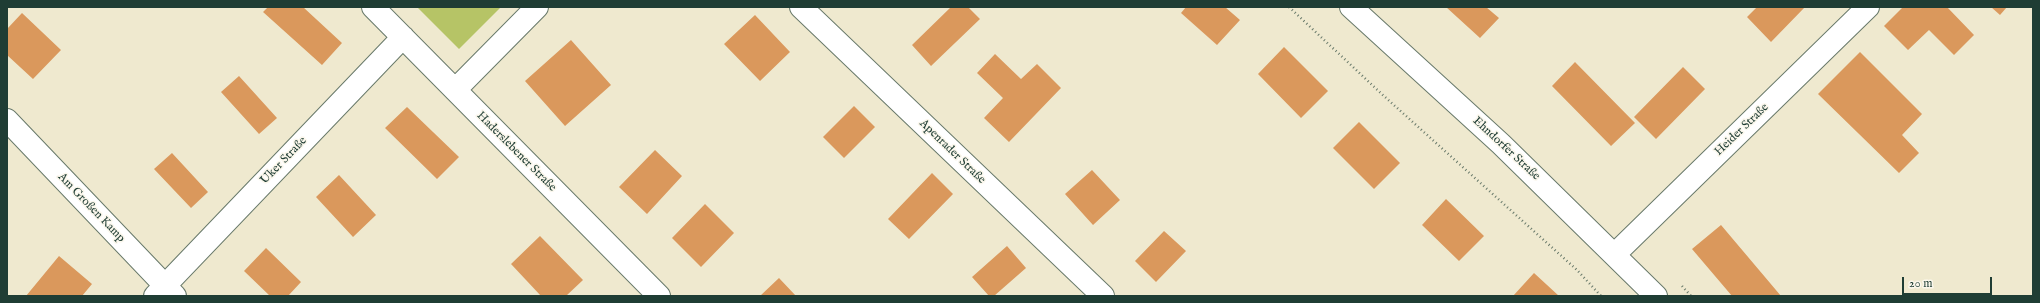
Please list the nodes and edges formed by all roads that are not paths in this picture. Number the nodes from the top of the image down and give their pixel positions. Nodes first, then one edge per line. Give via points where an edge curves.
1 (373, 7) edge
2 (537, 7) edge
3 (801, 7) edge
4 (1351, 7) edge
5 (1868, 7) edge
6 (403, 37) junction
7 (455, 90) junction
8 (7, 120) edge
9 (1615, 254) junction
10 (165, 292) edge
11 (659, 296) edge
12 (1103, 296) edge
13 (1656, 296) edge

1 - 6 street, Haderslebener Straße
2 - 7 street
3 - 12 street, Apenrader Straße
4 - 9 street, Ehndorfer Straße via 1501,144
5 - 9 street, Heider Straße
6 - 7 street, Haderslebener Straße
6 - 10 street, Uker Straße
7 - 11 street, Haderslebener Straße
8 - 10 street, Am Großen Kamp
9 - 13 street, Ehndorfer Straße

